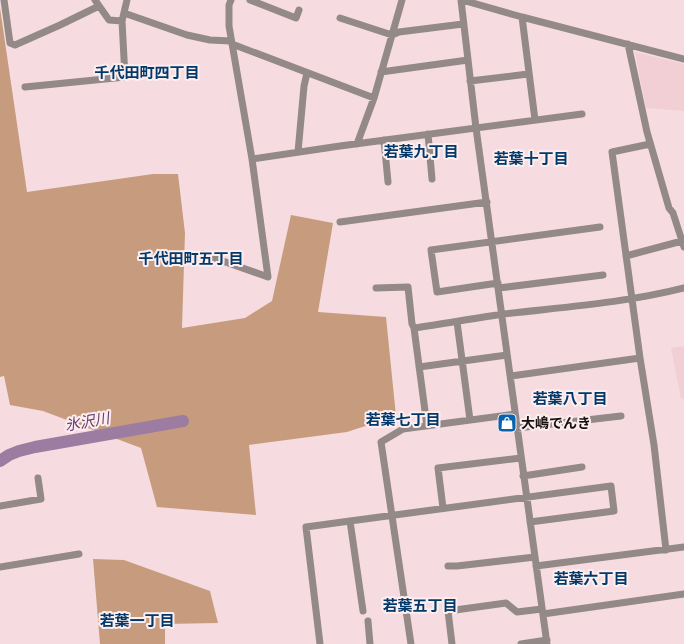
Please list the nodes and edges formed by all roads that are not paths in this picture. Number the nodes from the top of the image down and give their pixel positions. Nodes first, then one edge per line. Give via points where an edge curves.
1 (4, 0) edge
2 (127, 0) edge
3 (231, 0) edge
4 (250, 0) edge
5 (402, 0) edge
6 (461, 0) edge
7 (478, 2) edge
8 (97, 3) edge
9 (300, 10) dead end
10 (124, 13) junction
11 (522, 17) junction
12 (340, 18) dead end
13 (122, 21) junction
14 (463, 24) junction
15 (392, 35) junction
16 (232, 42) junction
17 (628, 44) junction
18 (684, 59) edge
19 (468, 60) junction
20 (382, 72) junction
21 (307, 73) junction
22 (528, 74) junction
23 (470, 81) junction
24 (25, 87) dead end
25 (374, 98) junction
26 (582, 114) dead end
27 (535, 120) junction
28 (476, 128) junction
29 (428, 134) junction
30 (384, 140) junction
31 (357, 144) junction
32 (650, 144) junction
33 (298, 152) junction
34 (252, 159) junction
35 (432, 179) dead end
36 (388, 182) dead end
37 (487, 202) junction
38 (340, 222) dead end
39 (600, 227) dead end
40 (492, 242) junction
41 (683, 244) edge
42 (203, 254) dead end
43 (626, 256) junction
44 (603, 275) dead end
45 (499, 286) junction
46 (376, 288) dead end
47 (684, 288) edge
48 (632, 299) junction
49 (502, 314) junction
50 (457, 322) junction
51 (414, 328) junction
52 (507, 354) junction
53 (640, 358) junction
54 (462, 361) junction
55 (419, 367) junction
56 (511, 376) junction
57 (515, 414) junction
58 (621, 416) dead end
59 (470, 420) junction
60 (427, 426) junction
61 (517, 428) junction
62 (521, 458) junction
63 (582, 467) dead end
64 (523, 476) junction
65 (38, 478) dead end
66 (526, 497) junction
67 (0, 506) edge
68 (443, 508) junction
69 (392, 516) junction
70 (350, 521) junction
71 (530, 522) junction
72 (684, 547) edge
73 (666, 550) junction
74 (79, 554) dead end
75 (535, 557) junction
76 (448, 566) dead end
77 (536, 566) junction
78 (0, 567) edge
79 (684, 594) edge
80 (363, 611) dead end
81 (543, 612) junction
82 (368, 621) dead end
83 (547, 642) edge
84 (320, 644) edge
85 (370, 644) edge
86 (411, 644) edge
87 (452, 644) edge
88 (521, 644) edge

1 - 8 street via 10,43 15,45 60,25
2 - 10 street
3 - 16 street via 229,13
4 - 9 street via 296,18
5 - 15 street
6 - 7 street
6 - 14 street
7 - 11 street
8 - 13 street via 110,20
10 - 13 street
10 - 16 street via 187,35
11 - 17 street
11 - 22 street
12 - 15 street
13 - 24 street via 125,77
14 - 15 street
14 - 19 street
15 - 20 street
16 - 21 street
16 - 34 street
17 - 18 street
17 - 32 street
19 - 20 street
19 - 23 street
20 - 25 street
21 - 25 street
21 - 33 street
22 - 23 street
22 - 27 street
23 - 28 street
25 - 31 street
26 - 27 street
27 - 28 street
28 - 29 street
28 - 37 street
29 - 30 street
29 - 35 street
30 - 31 street
30 - 36 street
31 - 33 street
32 - 41 street via 669,208
32 - 43 street via 612,152
33 - 34 street
34 - 42 street via 268,277
37 - 38 street
37 - 40 street
39 - 40 street
40 - 45 street
40 - 45 street via 431,250 437,292
41 - 43 street
43 - 48 street
44 - 45 street
45 - 49 street
46 - 51 street via 408,287
47 - 48 street
48 - 49 street
48 - 53 street
49 - 50 street
49 - 52 street
50 - 51 street
50 - 54 street
51 - 55 street
52 - 54 street
52 - 56 street
53 - 56 street
53 - 73 street via 654,445
54 - 55 street
54 - 59 street
55 - 60 street
56 - 57 street
57 - 59 street
57 - 61 street
58 - 61 street
59 - 60 street
60 - 69 street via 403,430 381,442
61 - 62 street
62 - 64 street
62 - 68 street via 438,468
63 - 64 street
64 - 66 street
65 - 67 street via 41,499
66 - 68 street
66 - 71 street
66 - 71 street via 611,486 614,511
68 - 69 street
69 - 70 street
69 - 86 street
70 - 80 street
70 - 84 street via 306,527
71 - 75 street
72 - 73 street
73 - 77 street
74 - 78 street
75 - 76 street
75 - 77 street
77 - 81 street
79 - 81 street
81 - 83 street
81 - 87 street via 517,612 506,603 448,611
82 - 85 street
83 - 88 street

